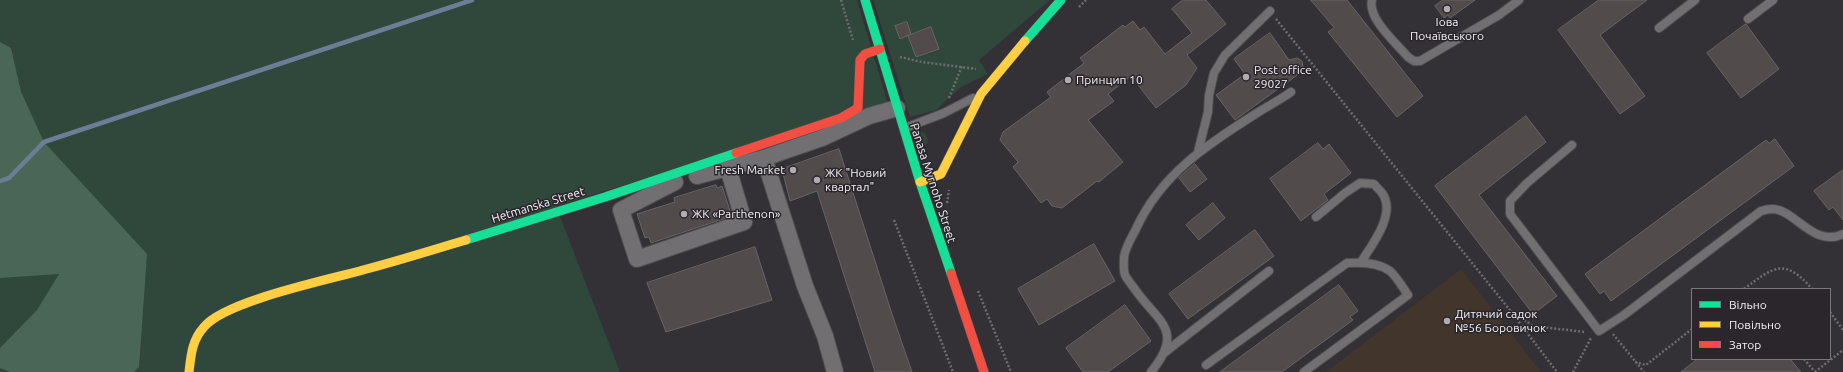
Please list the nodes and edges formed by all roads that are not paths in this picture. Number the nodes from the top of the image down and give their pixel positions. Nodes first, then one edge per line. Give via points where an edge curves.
1 (865, 0) edge
2 (1061, 0) edge
3 (1372, 0) edge
4 (1519, 0) edge
5 (1695, 0) edge
6 (1773, 0) edge
7 (1270, 11) road end
8 (1748, 19) dead end
9 (1660, 28) dead end
10 (880, 49) junction
11 (1291, 92) dead end
12 (981, 94) junction
13 (897, 108) junction
14 (903, 128) junction
15 (1572, 145) dead end
16 (1198, 152) junction
17 (764, 158) junction
18 (728, 168) junction
19 (920, 182) junction
20 (1316, 217) dead end
21 (1843, 234) edge
22 (1361, 262) junction
23 (1269, 271) dead end
24 (1164, 353) junction
25 (1206, 365) dead end
26 (189, 372) edge
27 (835, 372) edge
28 (984, 372) edge
29 (1151, 372) edge
30 (1304, 372) edge

1 - 10 street, Panasa Myrnoho Street
2 - 12 street
3 - 4 lane via 1370,6 1374,17 1414,61 1420,61 1499,15
5 - 9 lane
6 - 8 lane
7 - 16 lane via 1225,55 1214,73
10 - 13 street, Panasa Myrnoho Street
10 - 26 street, Hetmanska Street via 865,54 860,60 858,108 841,118 605,197 400,260 252,300 223,312 204,326 192,346
11 - 16 lane
12 - 14 lane via 944,113
12 - 19 street via 941,174
13 - 14 street, Panasa Myrnoho Street
13 - 17 street via 869,116 822,138
14 - 19 street, Panasa Myrnoho Street
15 - 21 lane via 1510,201 1510,214 1596,332 1624,315 1760,211 1774,209 1808,230 1824,236
16 - 24 lane via 1175,172 1155,196 1142,216 1124,255 1125,275 1166,330 1168,341
17 - 18 street
17 - 27 street
18 - 18 street via 677,181 621,210 637,259 744,222
19 - 28 street, Panasa Myrnoho Street
20 - 22 lane via 1360,183 1374,184 1384,194 1387,207 1382,229
22 - 25 lane via 1347,263
22 - 30 lane via 1374,264 1390,272 1408,295
23 - 24 lane
24 - 29 lane

